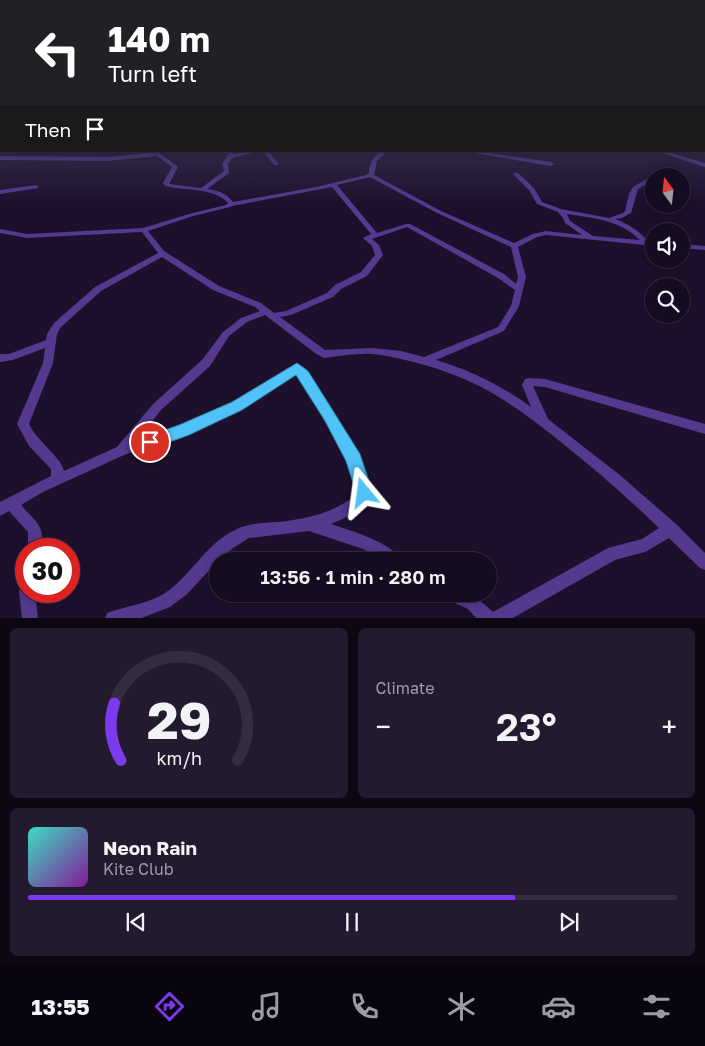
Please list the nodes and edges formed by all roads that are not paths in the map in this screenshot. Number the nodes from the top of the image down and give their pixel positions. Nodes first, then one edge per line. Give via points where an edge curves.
1 (99, 152) edge
2 (233, 152) edge
3 (254, 152) edge
4 (266, 152) edge
5 (471, 152) edge
6 (661, 152) edge
7 (161, 153) edge
8 (374, 154) edge
9 (229, 157) junction
10 (0, 158) edge
11 (91, 158) junction
12 (276, 164) dead end
13 (551, 164) dead end
14 (705, 166) edge
15 (516, 174) dead end
16 (370, 175) junction
17 (645, 182) edge
18 (334, 185) junction
19 (36, 187) dead end
20 (201, 190) junction
21 (0, 192) edge
22 (230, 204) junction
23 (560, 211) junction
24 (607, 218) junction
25 (144, 230) junction
26 (0, 231) edge
27 (374, 233) dead end
28 (592, 238) junction
29 (645, 239) edge
30 (645, 243) edge
31 (514, 246) junction
32 (690, 247) edge
33 (705, 248) edge
34 (162, 254) junction
35 (518, 289) junction
36 (270, 313) junction
37 (51, 342) junction
38 (0, 358) edge
39 (423, 361) junction
40 (544, 422) junction
41 (705, 429) edge
42 (121, 451) junction
43 (58, 480) junction
44 (6, 506) edge
45 (310, 524) junction
46 (671, 529) junction
47 (36, 538) edge
48 (380, 552) edge
49 (705, 563) edge
50 (469, 602) edge
51 (28, 603) edge
52 (30, 618) edge
53 (113, 618) edge
54 (489, 618) edge
55 (495, 618) edge

1 - 11 street
2 - 9 street
3 - 9 street
4 - 12 street
5 - 13 street
6 - 14 street
7 - 11 street
7 - 20 street via 175,167 167,185
8 - 16 street
9 - 20 street via 225,166 227,172
10 - 11 street
15 - 23 street via 532,189 540,203
16 - 18 street
16 - 31 street via 439,212
17 - 24 street via 634,188 631,208 626,214
18 - 22 street
18 - 27 street
19 - 21 street
20 - 22 street via 225,196
22 - 25 street
23 - 24 street
23 - 28 street via 567,222
24 - 29 street via 628,226
25 - 26 street via 27,236
25 - 34 street
28 - 30 street
28 - 31 street via 541,233
31 - 35 street via 522,277
32 - 33 street
34 - 36 street via 216,288
34 - 37 street via 98,289 57,325
35 - 36 street via 501,276 408,225 367,238 379,255 364,274 288,313
35 - 39 street via 515,306 501,329
36 - 39 street via 308,346 324,354 373,351
36 - 42 street via 244,320 226,334 206,362 157,407
37 - 38 street
37 - 43 street via 48,363 23,424 43,456 57,467
39 - 40 street via 484,382
40 - 41 street via 527,385 529,382 545,383
40 - 46 street via 598,464
42 - 43 street
42 - 45 street via 184,430 229,410 299,369 354,460 364,493 363,498 343,514
43 - 44 street
44 - 47 street via 35,528
45 - 48 street via 367,543
45 - 53 street via 236,535 171,598 156,606
46 - 49 street
46 - 55 street via 646,545 613,553
50 - 54 street
51 - 52 street

